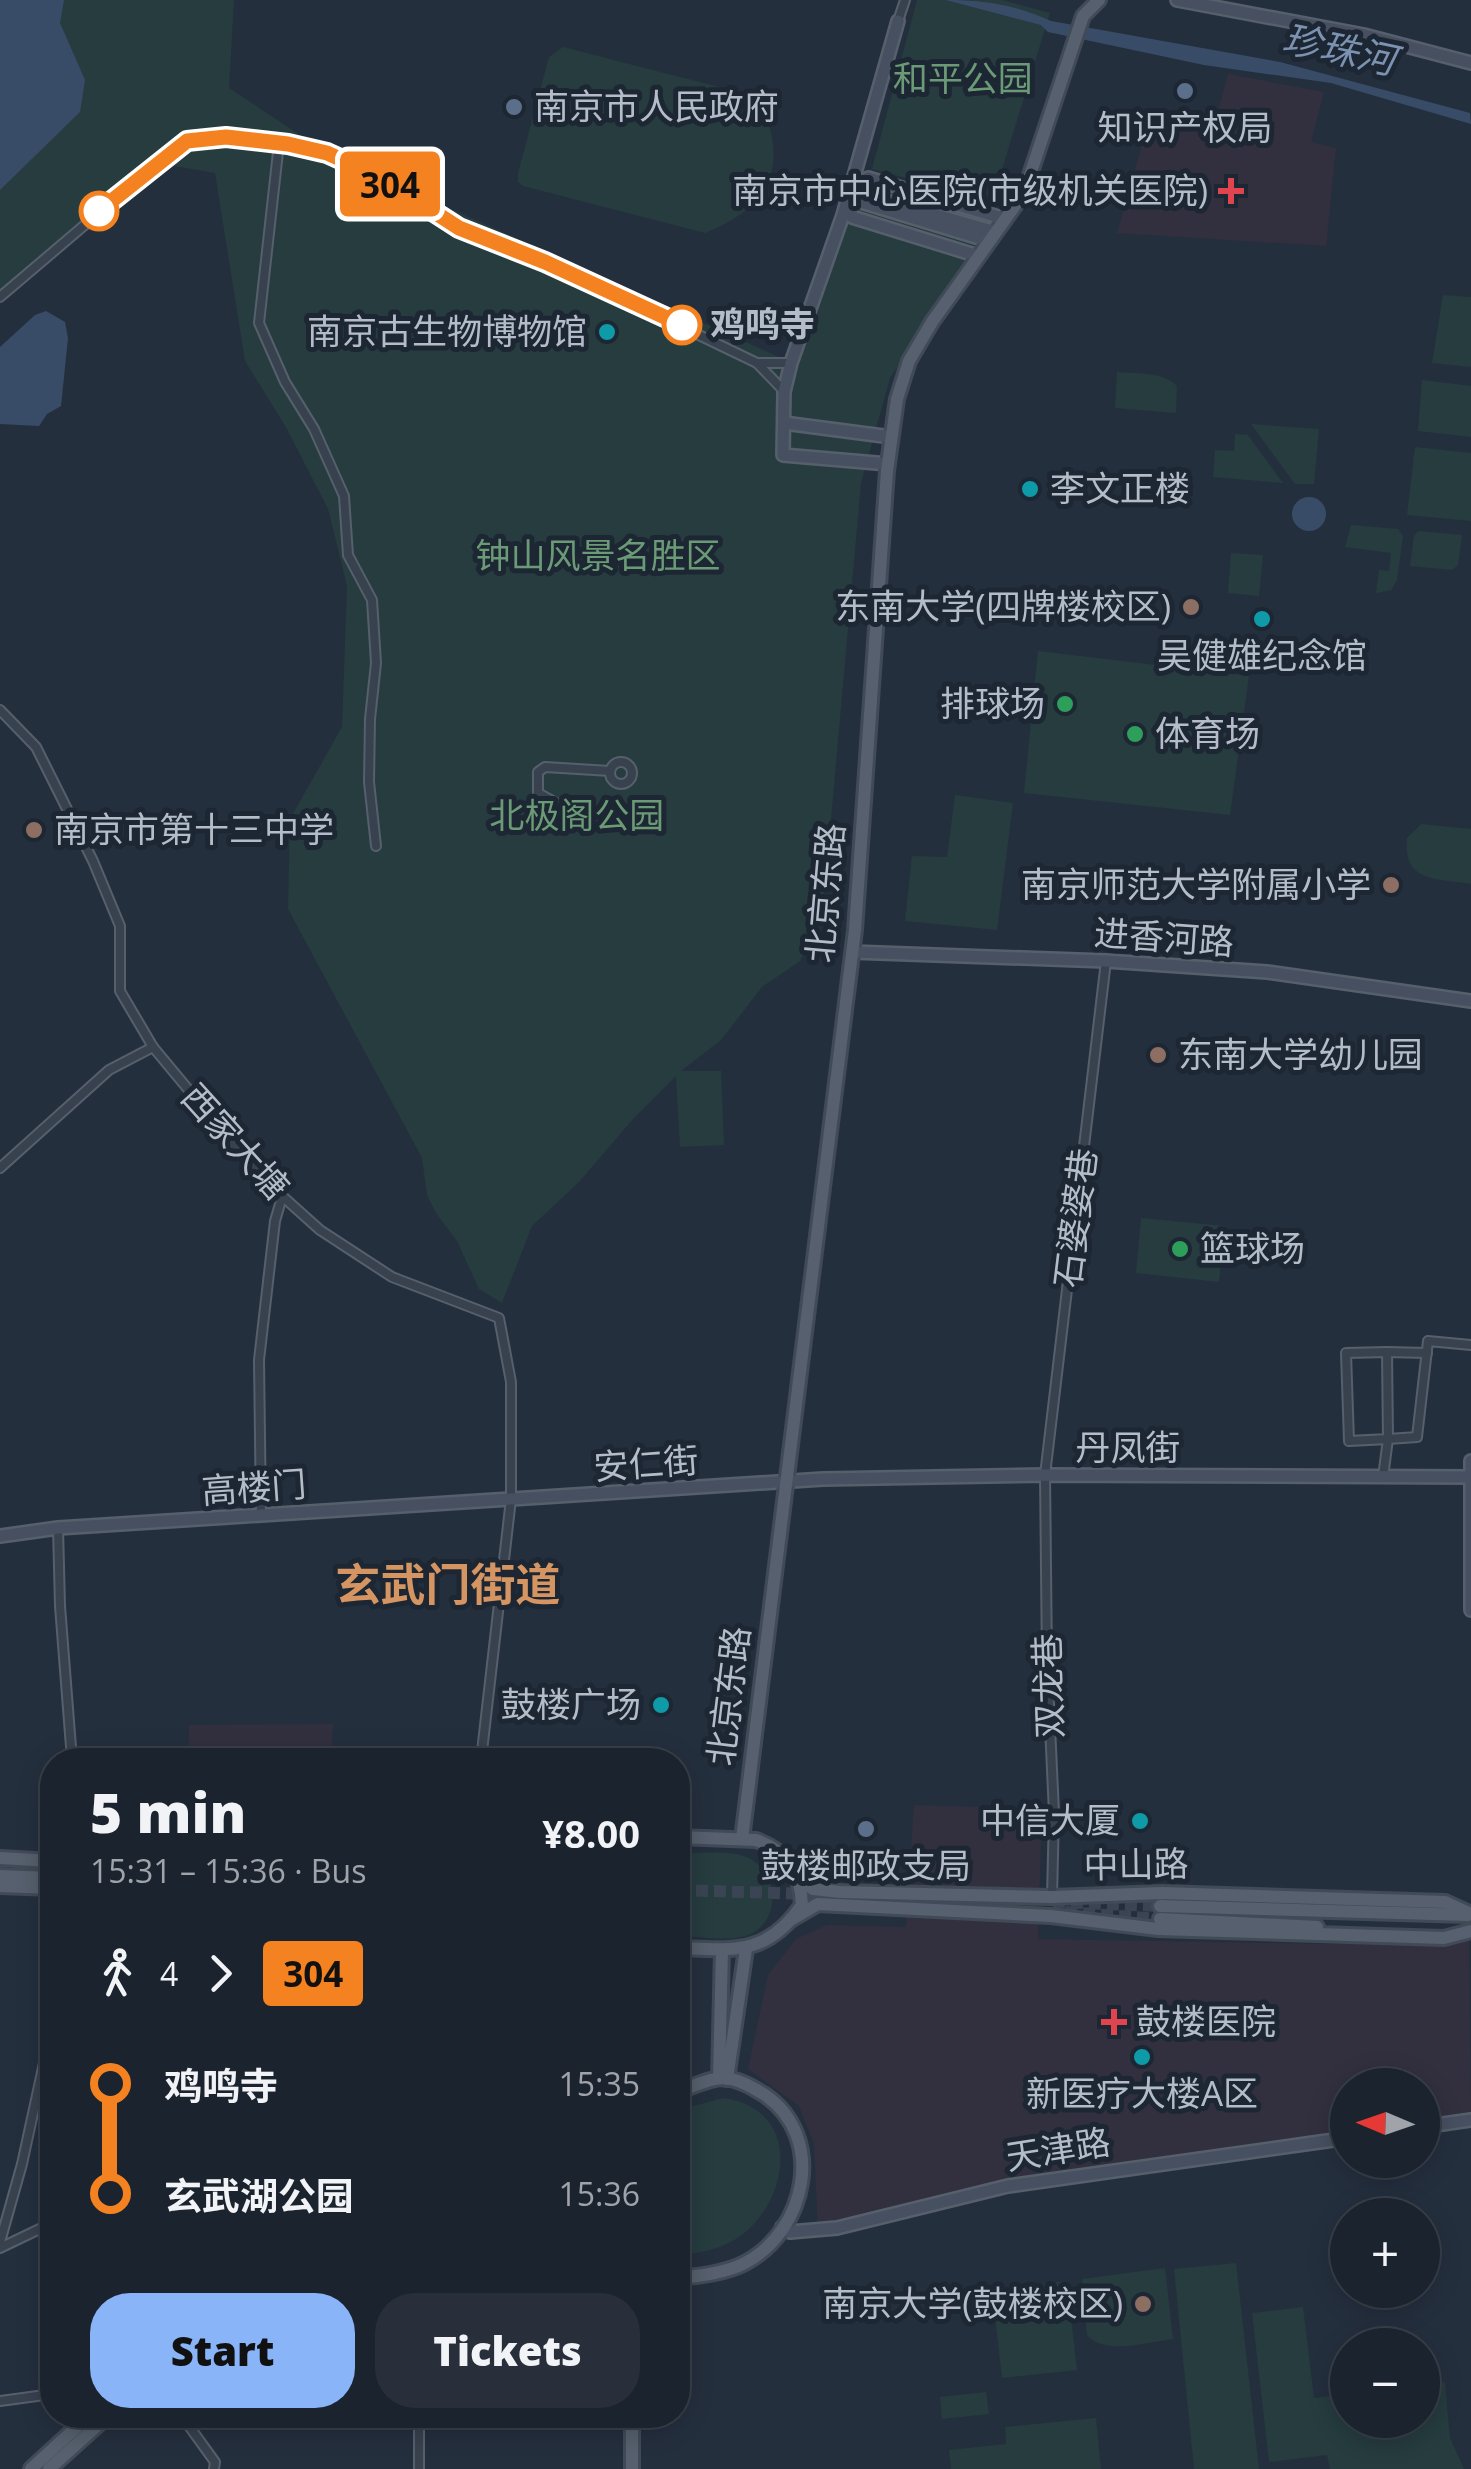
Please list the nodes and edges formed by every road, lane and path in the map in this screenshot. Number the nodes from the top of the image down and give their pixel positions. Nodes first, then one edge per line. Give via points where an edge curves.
1 (905, 0) edge
2 (1099, 0) edge
3 (1177, 0) edge
4 (898, 21) joint
5 (1471, 63) edge
6 (279, 143) junction
7 (850, 194) junction
8 (1005, 219) junction
9 (992, 236) junction
10 (978, 256) junction
11 (0, 296) edge
12 (757, 363) junction
13 (791, 363) junction
14 (784, 392) junction
15 (784, 423) junction
16 (891, 437) junction
17 (888, 464) junction
18 (0, 710) edge
19 (610, 770) dead end
20 (565, 808) dead end
21 (376, 846) dead end
22 (852, 952) junction
23 (1106, 960) junction
24 (1471, 1002) edge
25 (153, 1047) junction
26 (0, 1168) edge
27 (282, 1197) junction
28 (1471, 1345) edge
29 (1387, 1352) junction
30 (1427, 1353) junction
31 (1388, 1439) junction
32 (1471, 1461) edge
33 (1045, 1476) junction
34 (1383, 1477) junction
35 (1470, 1477) edge
36 (785, 1480) junction
37 (511, 1499) junction
38 (261, 1515) junction
39 (58, 1528) junction
40 (0, 1536) edge
41 (1471, 1610) edge
42 (71, 1748) edge
43 (482, 1748) edge
44 (690, 1837) edge
45 (742, 1839) junction
46 (0, 1858) edge
47 (0, 1866) edge
48 (40, 1871) edge
49 (40, 1872) edge
50 (40, 1874) edge
51 (0, 1876) edge
52 (40, 1877) edge
53 (801, 1881) junction
54 (0, 1886) edge
55 (1052, 1897) junction
56 (1471, 1915) edge
57 (792, 1919) junction
58 (1471, 1931) edge
59 (690, 1949) edge
60 (746, 1949) junction
61 (722, 1950) junction
62 (723, 2078) junction
63 (40, 2081) edge
64 (690, 2088) edge
65 (1471, 2120) edge
66 (1440, 2124) edge
67 (1330, 2141) edge
68 (782, 2226) junction
69 (40, 2228) edge
70 (0, 2245) edge
71 (690, 2277) edge
72 (40, 2396) edge
73 (0, 2401) edge
74 (76, 2428) edge
75 (95, 2428) edge
76 (189, 2428) edge
77 (420, 2428) edge
78 (632, 2428) edge
79 (31, 2469) edge
80 (49, 2469) edge
81 (214, 2469) edge
82 (420, 2469) edge
83 (632, 2469) edge

1 - 4 street
2 - 8 main road, 北京东路 via 1083,16 1024,193
3 - 5 street
4 - 7 street
6 - 11 street via 187,141
6 - 12 street via 327,153 380,177 459,228
6 - 21 street via 258,323 344,496 348,555 372,600 376,663 368,782
7 - 8 street via 868,178
7 - 9 street
7 - 10 street via 852,217
7 - 13 street
8 - 9 main road, 北京东路
9 - 10 main road, 北京东路
10 - 16 main road, 北京东路 via 916,345
12 - 13 street
12 - 14 street
13 - 14 street
14 - 15 street
15 - 16 street
15 - 17 street via 783,455
16 - 17 main road, 北京东路
17 - 22 main road, 北京东路
18 - 25 street, 西家大塘 via 36,747 93,861 120,926 120,991
19 - 20 street via 538,772 538,793
22 - 23 street, 进香河路
22 - 36 main road, 北京东路
23 - 24 street, 进香河路 via 1266,972
23 - 33 street, 石婆婆巷
25 - 26 street via 109,1070
25 - 27 street, 西家大塘
27 - 37 street, 西家大塘 via 392,1277 498,1318 511,1382
27 - 38 street via 259,1360
28 - 30 street via 1428,1341
29 - 30 street
29 - 31 street
29 - 31 street via 1346,1353 1349,1442
30 - 31 street via 1417,1436
31 - 34 street
32 - 35 street
33 - 34 street, 丹凤街
33 - 36 street, 丹凤街
33 - 55 street, 双龙巷
34 - 35 street, 丹凤街
35 - 41 street
36 - 37 street, 安仁街
36 - 45 main road, 北京东路
37 - 38 street, 高楼门
37 - 43 street
38 - 39 street, 高楼门
39 - 40 street, 高楼门
39 - 42 street
44 - 45 main road
45 - 53 main road via 775,1850
46 - 48 main road
47 - 49 main road
50 - 51 main road
52 - 54 main road
53 - 55 main road, 中山路 via 820,1891
53 - 57 main road via 802,1905
55 - 56 main road, 中山路 via 1162,1893 1445,1902
56 - 58 main road, 中山路 via 1160,1912 1320,1927
57 - 58 main road via 818,1904 1260,1934 1444,1938
57 - 60 main road
59 - 61 main road
60 - 61 main road
60 - 62 main road
61 - 62 main road
62 - 64 main road
62 - 68 main road via 774,2101 794,2128 804,2170 795,2208
63 - 70 street
65 - 66 street
67 - 68 street, 天津路 via 994,2188 837,2228 790,2232
68 - 71 main road via 746,2262
69 - 70 street
72 - 73 street
74 - 79 main road
75 - 80 main road
76 - 81 street
77 - 82 street
78 - 83 main road

